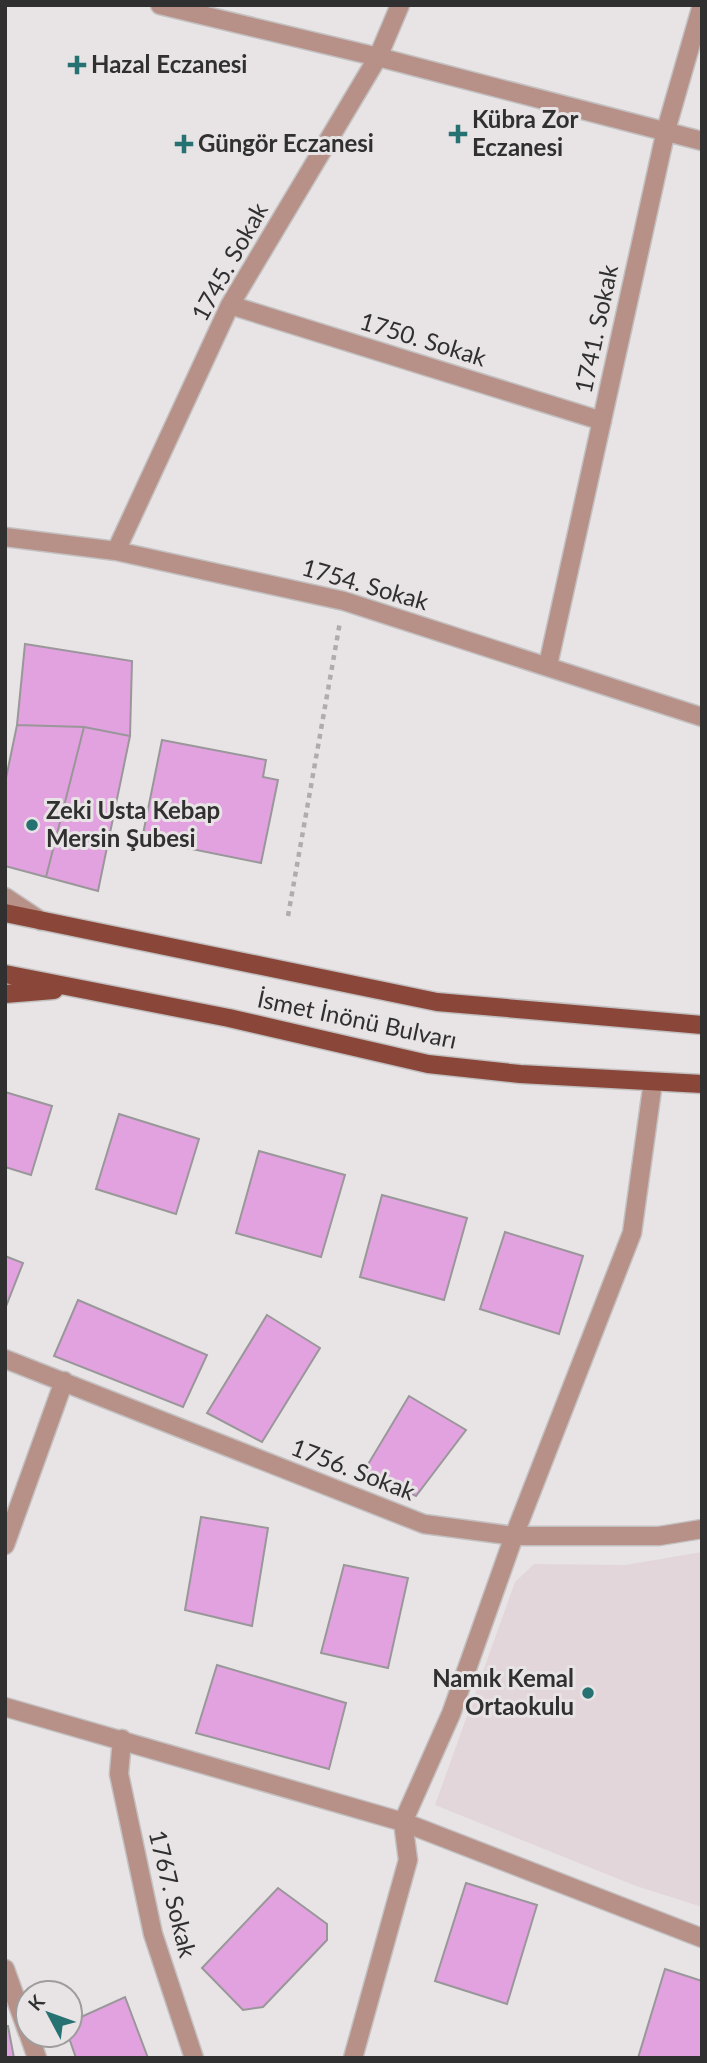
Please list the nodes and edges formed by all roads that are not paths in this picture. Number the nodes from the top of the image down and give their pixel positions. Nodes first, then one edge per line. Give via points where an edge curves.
1 (400, 5) edge
2 (702, 5) edge
3 (170, 6) edge
4 (378, 57) junction
5 (666, 130) junction
6 (702, 141) edge
7 (230, 305) junction
8 (602, 421) junction
9 (5, 537) edge
10 (116, 551) junction
11 (548, 666) junction
12 (702, 717) edge
13 (5, 897) edge
14 (5, 913) edge
15 (41, 921) junction
16 (5, 974) edge
17 (74, 989) junction
18 (5, 994) edge
19 (702, 1025) edge
20 (653, 1082) junction
21 (702, 1084) edge
22 (5, 1359) edge
23 (64, 1381) junction
24 (702, 1530) edge
25 (514, 1536) junction
26 (5, 1545) edge
27 (5, 1707) edge
28 (122, 1740) junction
29 (403, 1822) junction
30 (702, 1938) edge
31 (5, 1969) edge
32 (14, 1994) edge
33 (194, 2058) edge
34 (353, 2058) edge

1 - 4 street, 1745. Sokak
2 - 5 street, 1741. Sokak
3 - 4 street
4 - 5 street
4 - 7 street, 1745. Sokak
5 - 6 street
5 - 8 street, 1741. Sokak
7 - 8 street, 1750. Sokak
7 - 10 street, 1745. Sokak
8 - 11 street, 1741. Sokak
9 - 10 street, 1754. Sokak
10 - 11 street, 1754. Sokak via 344,601
11 - 12 street, 1754. Sokak
13 - 15 street
14 - 15 main road, İsmet İnönü Bulvarı
15 - 19 main road, İsmet İnönü Bulvarı via 437,1002
16 - 17 main road, İsmet İnönü Bulvarı
17 - 18 main road
17 - 20 main road, İsmet İnönü Bulvarı via 229,1018 428,1064
20 - 21 main road, İsmet İnönü Bulvarı
20 - 25 street via 632,1233
22 - 23 street, 1756. Sokak
23 - 25 street, 1756. Sokak via 424,1524
23 - 26 street
24 - 25 street, 1756. Sokak via 659,1535
25 - 29 street via 451,1714
27 - 28 street
28 - 29 street
28 - 33 street, 1767. Sokak via 119,1774 153,1934
29 - 30 street
29 - 34 street via 408,1860
31 - 32 street

